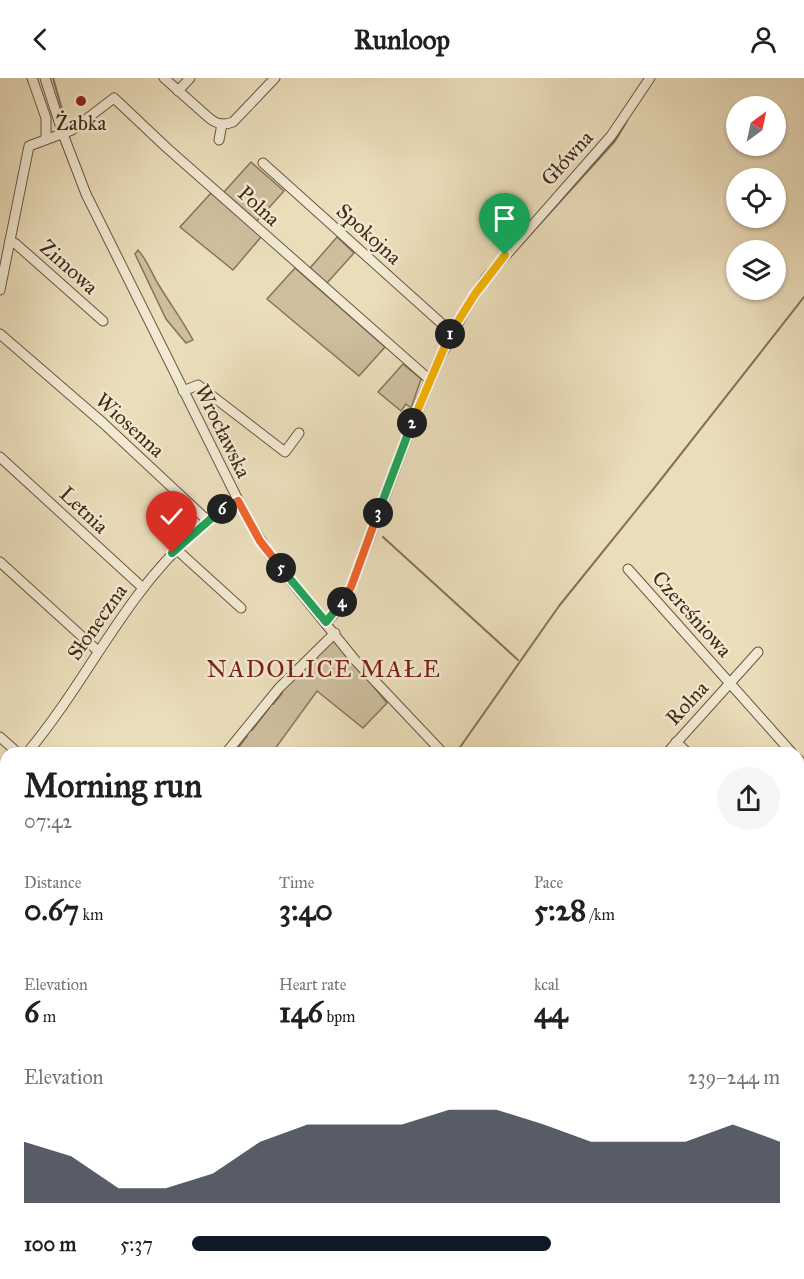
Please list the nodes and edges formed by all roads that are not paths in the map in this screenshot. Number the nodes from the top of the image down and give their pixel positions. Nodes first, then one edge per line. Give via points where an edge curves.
1 (32, 78) edge
2 (45, 78) edge
3 (164, 78) edge
4 (190, 78) edge
5 (275, 78) edge
6 (650, 78) edge
7 (178, 91) junction
8 (222, 124) junction
9 (63, 134) junction
10 (46, 139) junction
11 (219, 140) dead end
12 (263, 163) dead end
13 (10, 241) junction
14 (0, 290) edge
15 (103, 321) dead end
16 (451, 332) junction
17 (0, 333) edge
18 (430, 380) junction
19 (183, 391) junction
20 (299, 433) dead end
21 (0, 457) edge
22 (238, 501) junction
23 (208, 521) junction
24 (176, 549) junction
25 (0, 562) edge
26 (628, 569) dead end
27 (143, 588) junction
28 (241, 608) dead end
29 (326, 622) junction
30 (335, 633) junction
31 (98, 651) junction
32 (759, 652) dead end
33 (730, 684) junction
34 (0, 737) edge
35 (676, 742) junction
36 (11, 747) edge
37 (32, 747) edge
38 (231, 747) edge
39 (437, 747) edge
40 (672, 747) edge
41 (681, 747) edge
42 (787, 747) edge

1 - 10 street via 46,118
2 - 9 street, Wrocławska
3 - 7 street
4 - 7 street
5 - 8 street via 233,122
6 - 16 street, Główna via 611,136 486,278
7 - 8 street
8 - 11 street
9 - 10 street
9 - 18 street, Polna via 114,98
9 - 19 street, Wrocławska via 95,212
10 - 13 street via 27,150
12 - 16 street, Spokojna
13 - 14 street
13 - 15 street, Zimowa
16 - 18 street, Główna
17 - 23 street, Wiosenna
18 - 29 street, Główna via 351,587
19 - 20 street via 198,385 285,452
19 - 22 street, Wrocławska
21 - 27 street, Letnia
22 - 23 street
22 - 29 street, Wrocławska via 265,548
23 - 24 street, Słoneczna
24 - 27 street, Słoneczna
24 - 28 street
25 - 31 street
26 - 33 street, Czereśniowa
27 - 31 street, Słoneczna
29 - 30 street, Wrocławska
30 - 38 street via 279,688
30 - 39 street, Wrocławska via 389,698
31 - 37 street, Słoneczna
32 - 33 street, Rolna
33 - 35 street, Rolna
33 - 42 street, Czereśniowa
34 - 36 street
35 - 40 street, Rolna
35 - 41 street

